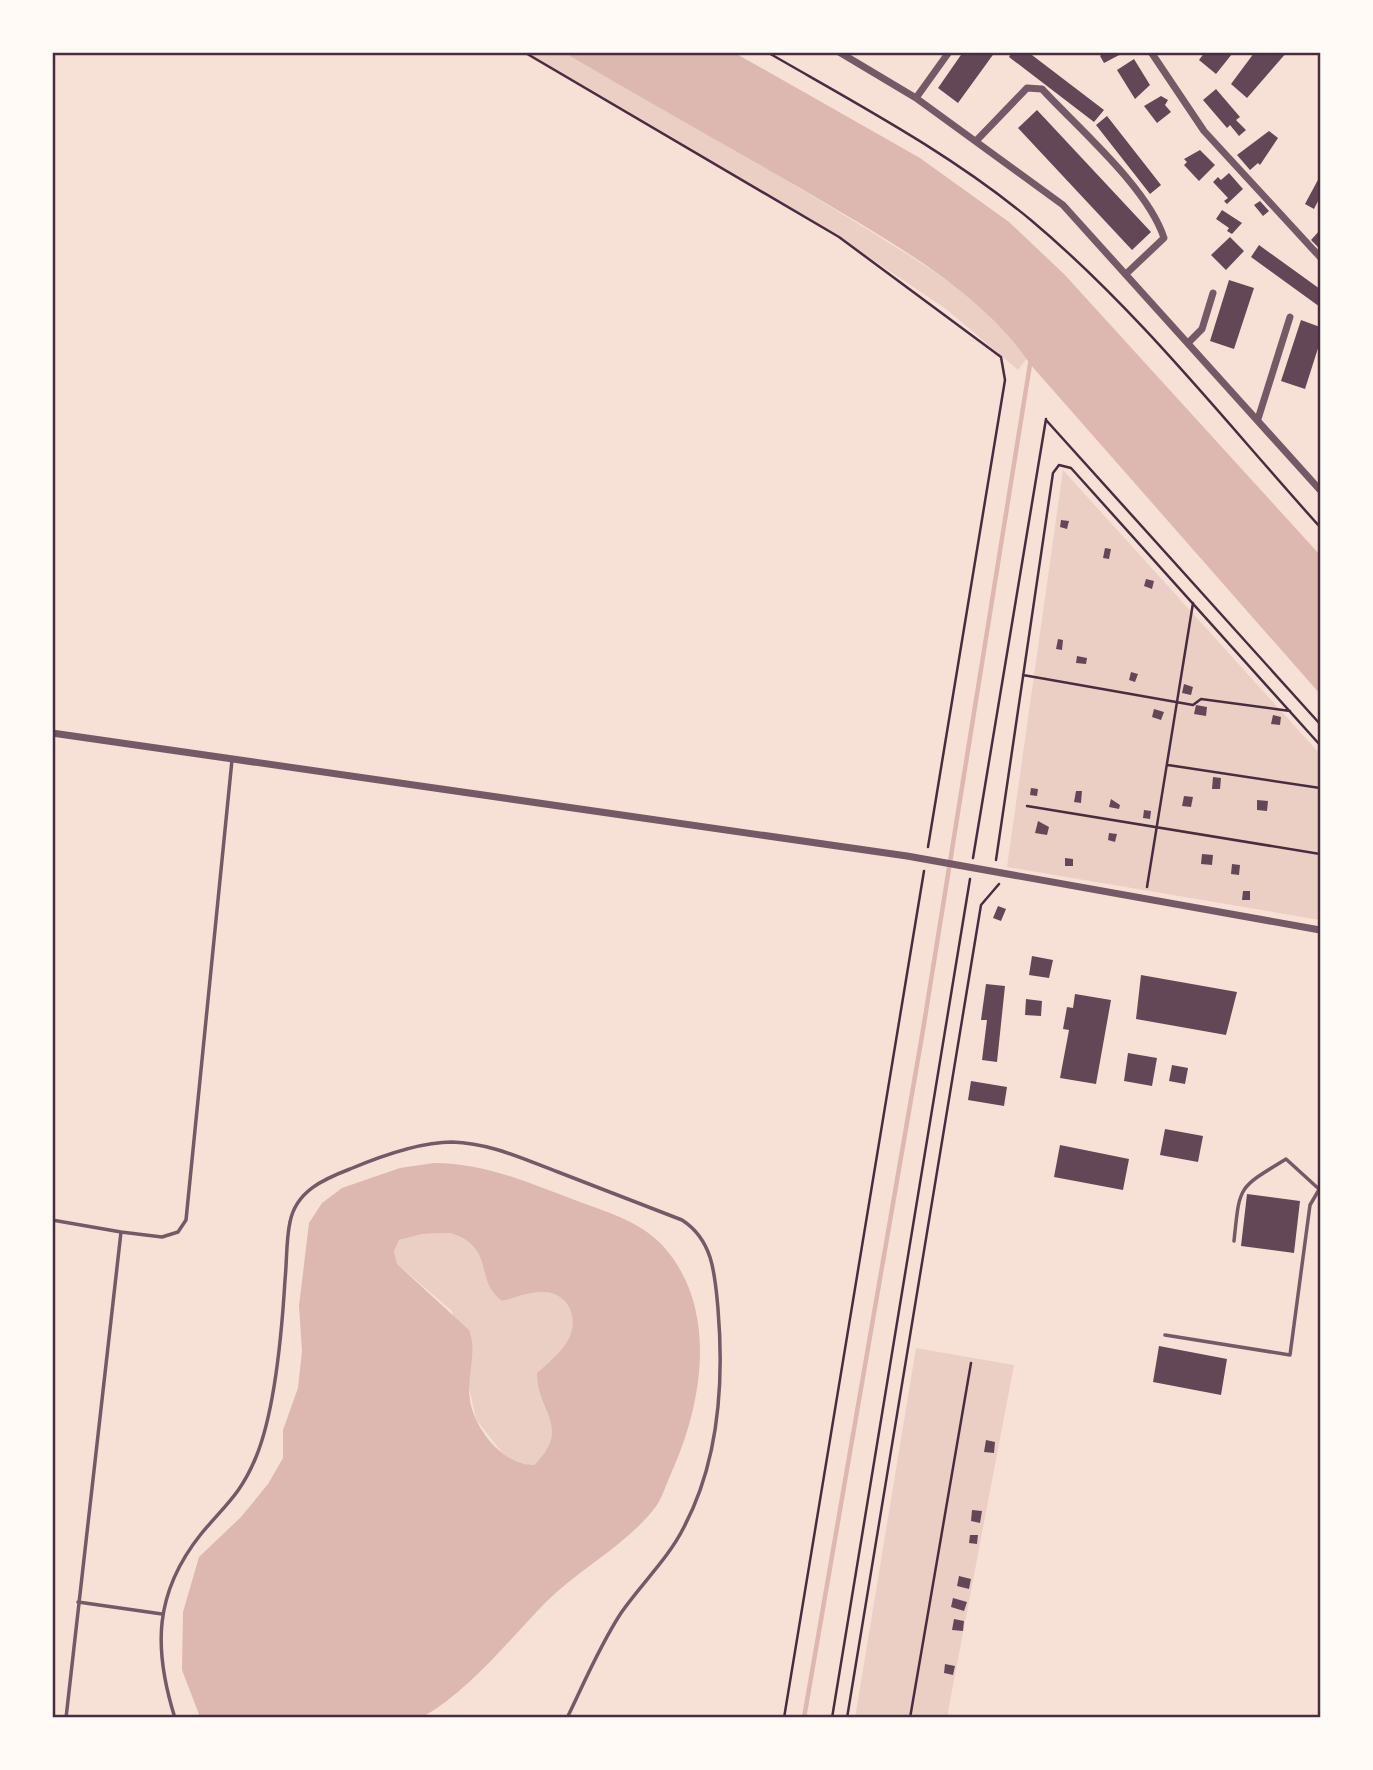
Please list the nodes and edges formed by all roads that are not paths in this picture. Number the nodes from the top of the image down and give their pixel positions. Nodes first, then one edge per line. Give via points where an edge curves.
1 (839, 52) edge
2 (949, 52) edge
3 (1151, 52) edge
4 (916, 98) junction
5 (977, 140) junction
6 (1321, 257) edge
7 (1127, 273) junction
8 (1213, 293) dead end
9 (1290, 317) dead end
10 (1189, 342) junction
11 (1258, 419) junction
12 (1320, 487) edge
13 (52, 733) edge
14 (232, 760) junction
15 (1321, 930) edge
16 (1320, 1189) edge
17 (52, 1220) edge
18 (121, 1232) junction
19 (1234, 1241) dead end
20 (1165, 1335) dead end
21 (78, 1602) junction
22 (162, 1614) junction
23 (66, 1717) edge
24 (175, 1717) edge
25 (567, 1717) edge

1 - 4 street
2 - 4 street
3 - 6 street via 1204,131
4 - 5 street
5 - 7 street via 1063,205
5 - 7 street via 1027,88 1042,89 1144,198 1158,221 1164,238
7 - 10 street
8 - 10 street via 1202,329
9 - 11 street
10 - 11 street
11 - 12 street
13 - 14 street
14 - 15 street via 907,856
14 - 18 lane via 186,1220 178,1232 162,1237
16 - 19 lane via 1286,1159 1247,1183 1238,1197
16 - 20 lane via 1310,1205 1290,1355
17 - 18 lane
18 - 21 lane
21 - 22 lane
21 - 23 lane
22 - 24 lane via 159,1649
22 - 25 lane via 183,1560 237,1496 257,1455 281,1334 290,1222 297,1202 313,1186 337,1174 415,1148 449,1142 490,1146 682,1220 696,1229 714,1265 721,1388 700,1493 684,1529 620,1615

